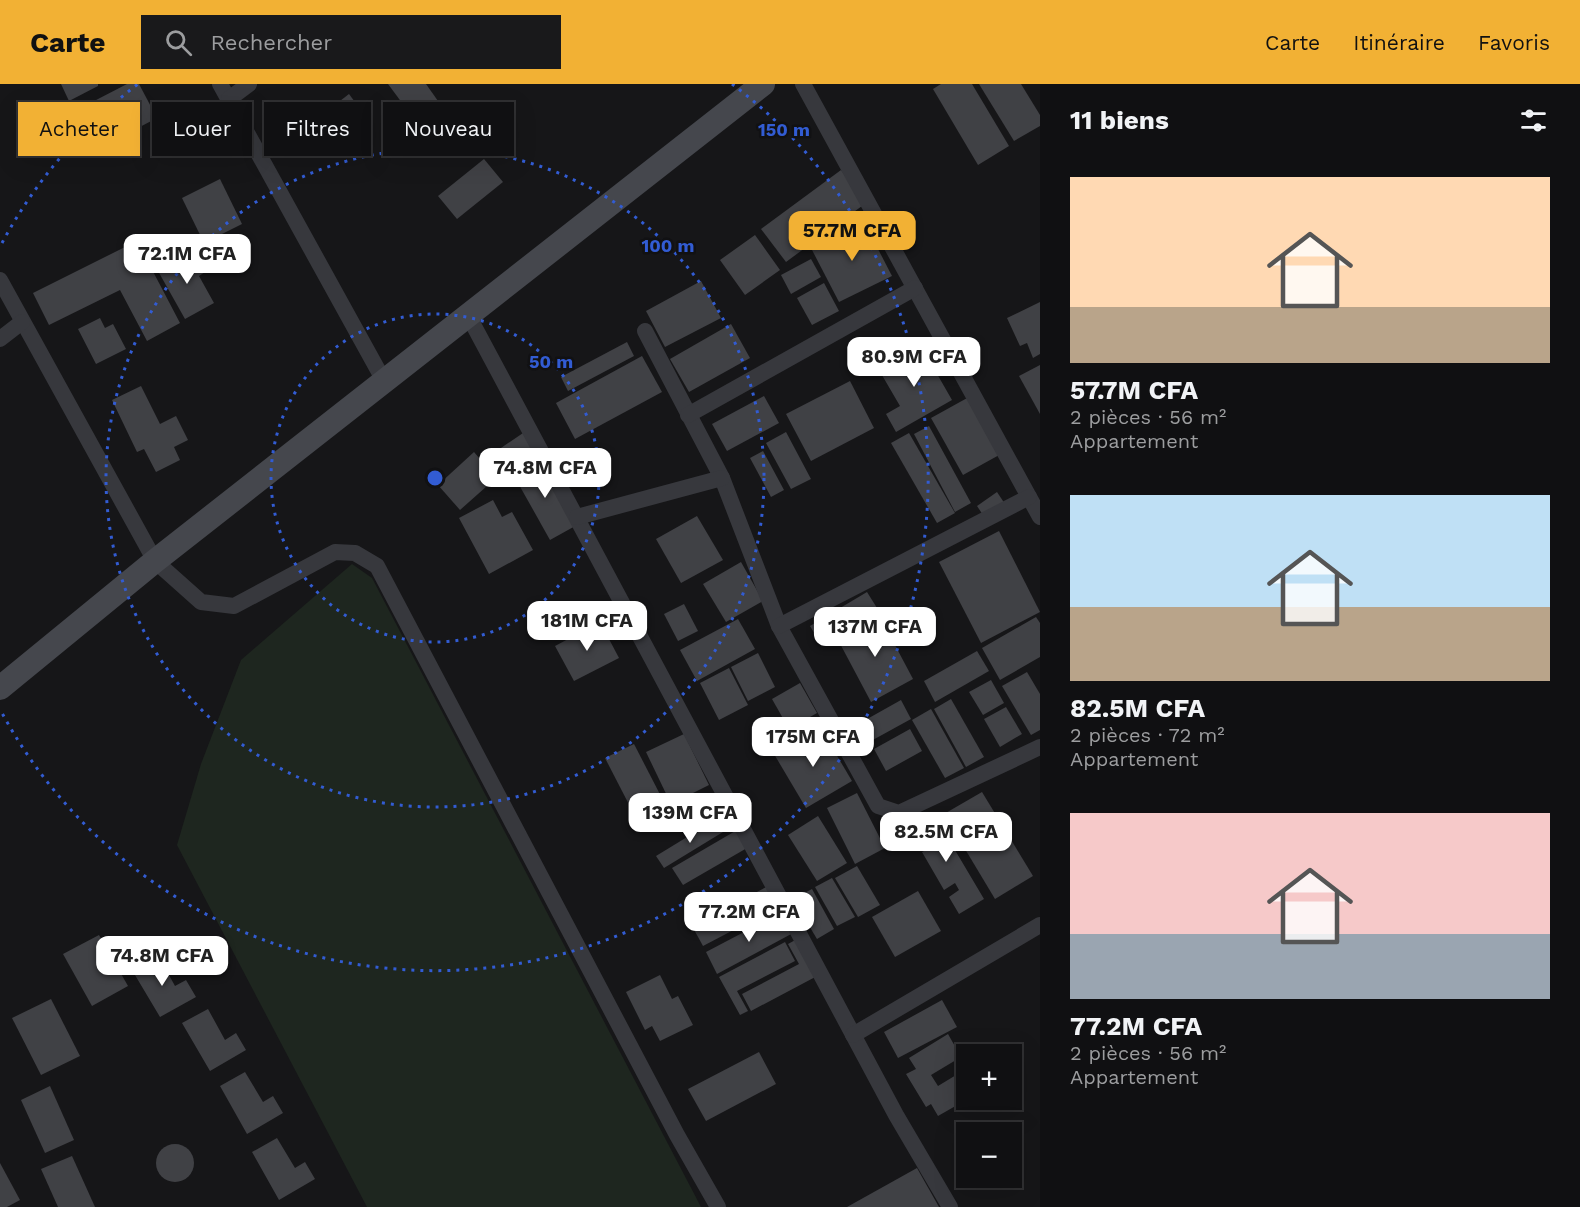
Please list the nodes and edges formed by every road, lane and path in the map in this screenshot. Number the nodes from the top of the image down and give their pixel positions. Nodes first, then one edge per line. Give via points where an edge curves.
1 (220, 84) edge
2 (249, 84) edge
3 (763, 84) edge
4 (803, 84) edge
5 (228, 99) junction
6 (0, 280) edge
7 (915, 288) junction
8 (468, 315) junction
9 (22, 322) junction
10 (645, 331) dead end
11 (0, 339) edge
12 (384, 381) junction
13 (688, 415) junction
14 (722, 478) junction
15 (1029, 497) junction
16 (577, 517) junction
17 (1040, 517) edge
18 (155, 561) junction
19 (778, 626) junction
20 (0, 688) edge
21 (1040, 747) edge
22 (1040, 925) edge
23 (854, 1035) junction
24 (718, 1207) edge
25 (950, 1207) edge

1 - 5 street
2 - 5 street
3 - 8 street
4 - 7 street
5 - 12 street
6 - 9 street
7 - 13 street
7 - 15 street
8 - 12 street
8 - 16 street
9 - 11 street
9 - 18 street
10 - 13 street
12 - 18 street
13 - 14 street
14 - 16 street
14 - 19 street
15 - 17 street
15 - 19 street
16 - 23 street
18 - 20 street
18 - 24 street via 201,602 234,606 335,552 355,553 377,566
19 - 21 street via 878,806 884,809 898,813
22 - 23 street
23 - 25 street

